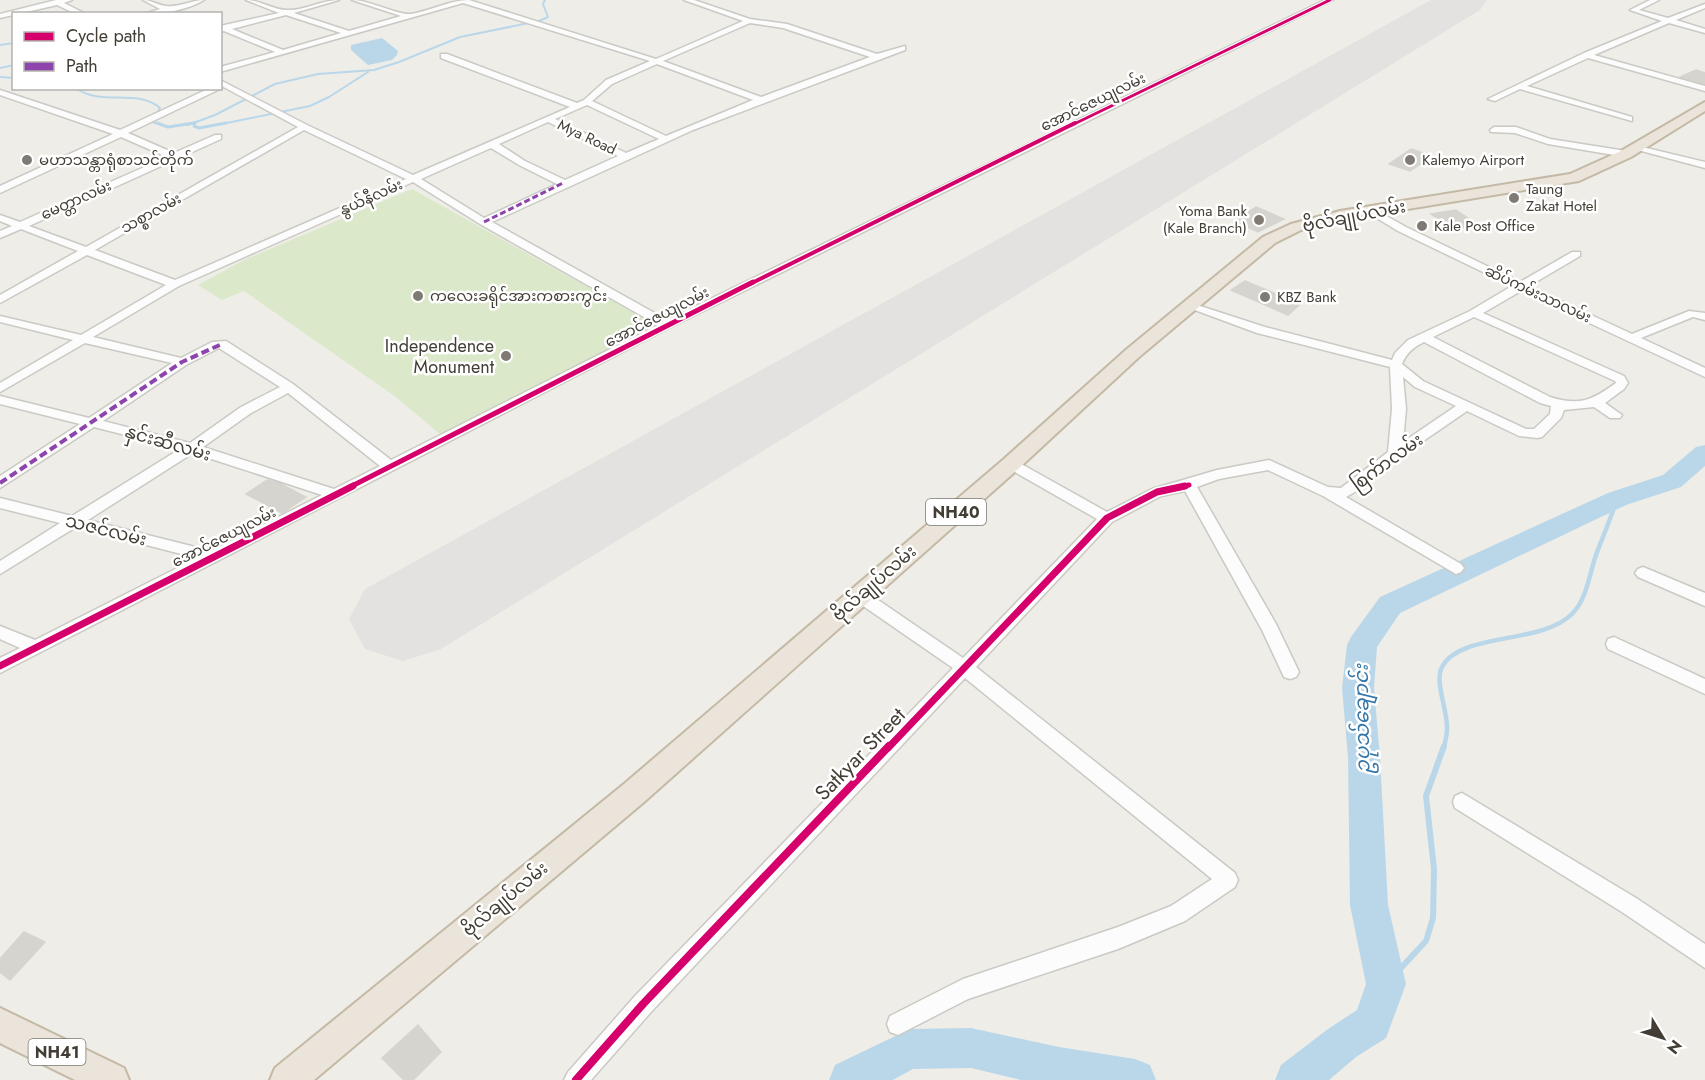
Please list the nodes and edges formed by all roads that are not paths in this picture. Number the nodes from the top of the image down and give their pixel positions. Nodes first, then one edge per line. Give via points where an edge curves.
1 (69, 0) edge
2 (146, 0) edge
3 (201, 0) edge
4 (249, 0) edge
5 (336, 0) edge
6 (355, 0) edge
7 (463, 0) edge
8 (687, 0) edge
9 (1330, 0) edge
10 (1656, 0) edge
11 (55, 1) edge
12 (1705, 6) edge
13 (166, 9) junction
14 (15, 12) edge
15 (79, 12) edge
16 (155, 12) edge
17 (174, 12) edge
18 (288, 12) junction
19 (411, 17) junction
20 (749, 21) junction
21 (1670, 21) junction
22 (222, 29) edge
23 (1705, 31) edge
24 (350, 34) junction
25 (902, 48) dead end
26 (285, 53) junction
27 (1587, 55) junction
28 (444, 56) dead end
29 (878, 57) junction
30 (658, 61) junction
31 (222, 69) edge
32 (222, 86) edge
33 (1519, 86) junction
34 (1705, 88) edge
35 (212, 90) edge
36 (0, 92) edge
37 (15, 98) junction
38 (1492, 99) dead end
39 (760, 100) junction
40 (587, 102) junction
41 (0, 104) edge
42 (576, 106) junction
43 (1705, 106) edge
44 (548, 119) junction
45 (1629, 119) dead end
46 (304, 127) junction
47 (1494, 130) dead end
48 (119, 133) junction
49 (218, 137) dead end
50 (666, 139) junction
51 (492, 144) junction
52 (1632, 151) junction
53 (172, 156) junction
54 (625, 156) junction
55 (1705, 165) edge
56 (414, 179) junction
57 (563, 183) junction
58 (0, 190) edge
59 (1374, 212) junction
60 (0, 218) edge
61 (484, 222) junction
62 (19, 225) junction
63 (0, 235) edge
64 (83, 251) junction
65 (1576, 254) dead end
66 (175, 284) junction
67 (1520, 286) junction
68 (0, 300) edge
69 (1190, 306) junction
70 (1474, 313) junction
71 (1705, 317) edge
72 (0, 319) edge
73 (668, 325) junction
74 (1424, 337) junction
75 (1632, 338) junction
76 (82, 339) junction
77 (182, 362) junction
78 (1396, 365) junction
79 (1705, 373) edge
80 (288, 387) junction
81 (0, 388) edge
82 (0, 400) edge
83 (1596, 403) junction
84 (1558, 405) junction
85 (1466, 406) junction
86 (1615, 415) dead end
87 (90, 422) junction
88 (192, 448) junction
89 (1395, 454) junction
90 (1011, 464) junction
91 (389, 466) junction
92 (0, 483) edge
93 (1189, 484) junction
94 (1326, 492) junction
95 (334, 494) junction
96 (0, 503) edge
97 (1107, 518) junction
98 (76, 522) junction
99 (213, 557) junction
100 (0, 568) edge
101 (1456, 568) dead end
102 (1643, 573) dead end
103 (859, 595) junction
104 (1705, 600) edge
105 (0, 632) edge
106 (1614, 644) dead end
107 (34, 647) junction
108 (0, 666) edge
109 (965, 668) junction
110 (1290, 672) dead end
111 (1705, 687) edge
112 (1462, 802) dead end
113 (1705, 957) edge
114 (898, 1024) dead end
115 (0, 1025) edge
116 (112, 1080) edge
117 (287, 1080) edge
118 (576, 1080) edge

1 - 11 street
2 - 13 street
3 - 13 street
4 - 18 street
5 - 18 street
6 - 19 street
7 - 19 street
7 - 30 street
8 - 20 street
9 - 73 street, အောင်ဇေယျလမ်း
10 - 21 street via 1632,10
11 - 14 street
11 - 15 street
12 - 21 street
13 - 16 street
13 - 17 street
18 - 22 street
18 - 24 street
19 - 24 street
20 - 29 street via 784,26
20 - 30 street, နွယ်နီလမ်း
21 - 23 street
21 - 27 street
22 - 26 street
24 - 26 street
25 - 29 street
26 - 31 street
27 - 33 street
27 - 34 street
28 - 42 street
29 - 39 street
30 - 39 street
30 - 40 street, နွယ်နီလမ်း via 609,82
32 - 46 street
33 - 38 street
33 - 45 street
35 - 48 street
36 - 37 street
37 - 41 street
37 - 48 street
39 - 50 street
40 - 42 street, နွယ်နီလမ်း
40 - 50 street
42 - 44 street, နွယ်နီလမ်း
43 - 52 highway, ဗိုလ်ချုပ်လမ်း / NH40
44 - 51 street, နွယ်နီလမ်း
44 - 54 street, Mya Road
46 - 56 street
46 - 64 street, သစ္စာလမ်း
47 - 52 street via 1516,130 1548,141
48 - 53 street
48 - 58 street
49 - 53 street, မေတ္တာလမ်း
50 - 54 street
51 - 56 street, နွယ်နီလမ်း
51 - 57 street
52 - 55 street
52 - 59 highway, ဗိုလ်ချုပ်လမ်း / NH40 via 1560,182
53 - 62 street, မေတ္တာလမ်း
54 - 57 street
56 - 61 street
56 - 66 street, နွယ်နီလမ်း
57 - 61 street
59 - 67 street, ဆိပ်ကမ်းသာလမ်း
59 - 69 highway, ဗိုလ်ချုပ်လမ်း / NH40 via 1340,216 1284,232 1233,267
60 - 62 street
61 - 73 street
62 - 63 street, မေတ္တာလမ်း
62 - 64 street
64 - 66 street
64 - 68 street, သစ္စာလမ်း
65 - 67 street
66 - 76 street, နွယ်နီလမ်း
67 - 70 street
67 - 75 street, ဆိပ်ကမ်းသာလမ်း
69 - 78 street via 1261,330
69 - 90 highway, ဗိုလ်ချုပ်လမ်း / NH40
70 - 74 street
70 - 83 street via 1620,379 1620,386
71 - 75 street via 1693,313
72 - 76 street
73 - 91 street, အောင်ဇေယျလမ်း
74 - 78 street via 1412,343
74 - 84 street
75 - 79 street, ဆိပ်ကမ်းသာလမ်း
76 - 77 street
76 - 81 street, နွယ်နီလမ်း
77 - 80 street via 222,344
77 - 87 street
78 - 85 street via 1419,384
78 - 89 street via 1399,409
80 - 88 street via 246,410
80 - 91 street
82 - 87 street, နှင်းဆီလမ်း
83 - 84 street
83 - 86 street
84 - 85 street via 1556,415 1532,435
85 - 89 street, စြက်ာလမ်း
87 - 88 street, နှင်းဆီလမ်း
87 - 92 street
88 - 95 street, နှင်းဆီလမ်း
88 - 98 street
89 - 94 street, စြက်ာလမ်း via 1343,493
90 - 97 street
90 - 103 highway, ဗိုလ်ချုပ်လမ်း / NH40
91 - 95 street, အောင်ဇေယျလမ်း
93 - 94 street, စြက်ာလမ်း via 1269,465
93 - 97 street, Satkyar Street via 1157,492
93 - 110 street
94 - 101 street
95 - 99 street, အောင်ဇေယျလမ်း
96 - 98 street, သဇင်လမ်း
97 - 109 street, Satkyar Street
98 - 99 street, သဇင်လမ်း
98 - 100 street
99 - 107 street, အောင်ဇေယျလမ်း
102 - 104 street
103 - 109 street
103 - 117 highway, ဗိုလ်ချုပ်လမ်း / NH40 via 634,793
105 - 107 street
106 - 111 street
107 - 108 street, အောင်ဇေယျလမ်း
109 - 114 street via 1228,880 1178,914 963,990
109 - 118 street, Satkyar Street
112 - 113 street
115 - 116 highway, NH41

